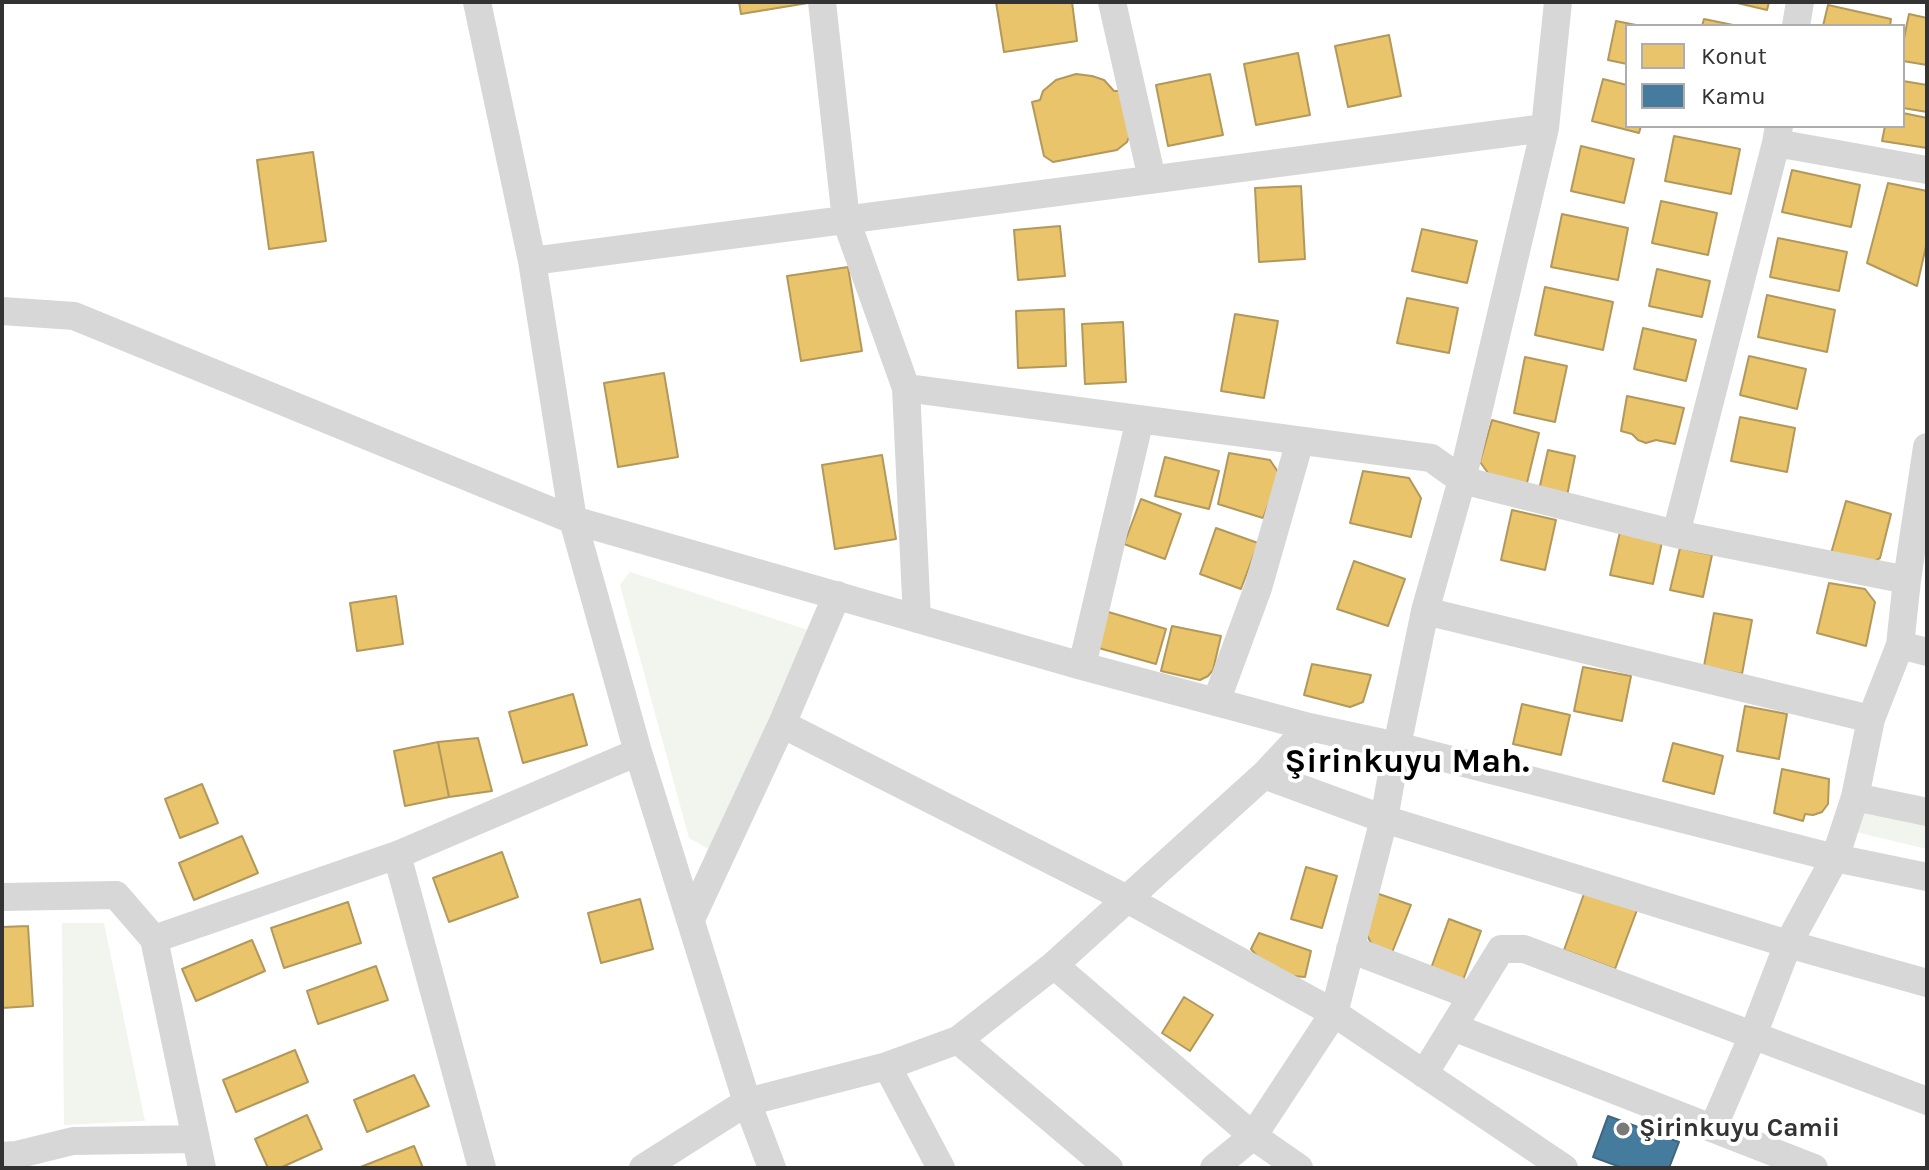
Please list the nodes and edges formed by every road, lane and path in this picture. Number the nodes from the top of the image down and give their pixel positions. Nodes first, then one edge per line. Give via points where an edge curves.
1 (477, 2) edge
2 (822, 2) edge
3 (1112, 2) edge
4 (1558, 2) edge
5 (1800, 2) edge
6 (1796, 24) edge
7 (1545, 128) junction
8 (1778, 135) edge
9 (1927, 170) edge
10 (1152, 179) junction
11 (846, 220) junction
12 (532, 261) junction
13 (2, 311) edge
14 (906, 388) junction
15 (1140, 419) junction
16 (1300, 441) junction
17 (1927, 447) edge
18 (1462, 480) junction
19 (573, 520) junction
20 (1676, 534) junction
21 (1907, 580) junction
22 (837, 595) junction
23 (1425, 611) junction
24 (917, 619) junction
25 (1914, 648) edge
26 (1082, 666) junction
27 (1216, 702) junction
28 (1871, 719) junction
29 (782, 724) junction
30 (1309, 727) junction
31 (1397, 746) junction
32 (638, 752) junction
33 (1264, 775) junction
34 (1855, 797) junction
35 (1927, 812) edge
36 (1384, 819) junction
37 (397, 855) junction
38 (1835, 858) junction
39 (1927, 877) edge
40 (2, 897) edge
41 (1127, 899) junction
42 (691, 919) junction
43 (154, 939) junction
44 (1788, 944) junction
45 (1350, 949) junction
46 (1054, 965) junction
47 (1927, 983) edge
48 (1472, 996) junction
49 (1334, 1013) junction
50 (1453, 1027) junction
51 (1753, 1035) junction
52 (958, 1040) junction
53 (887, 1066) junction
54 (1424, 1074) junction
55 (1927, 1101) edge
56 (747, 1102) junction
57 (1713, 1128) junction
58 (1253, 1136) junction
59 (195, 1139) junction
60 (2, 1156) edge
61 (202, 1168) edge
62 (482, 1168) edge
63 (643, 1168) edge
64 (772, 1168) edge
65 (941, 1168) edge
66 (1109, 1168) edge
67 (1214, 1168) edge
68 (1299, 1168) edge
69 (1564, 1168) edge
70 (1814, 1168) edge

1 - 12 street
2 - 11 street
3 - 10 street
4 - 7 street
5 - 6 street
7 - 10 street
7 - 18 street
8 - 9 street
8 - 20 street
10 - 11 street
11 - 12 street
11 - 14 street
12 - 19 street
13 - 19 street via 74,316
14 - 15 street
14 - 24 street
15 - 16 street
15 - 26 street
16 - 18 street via 1431,458
16 - 27 street via 1258,588
17 - 21 street
18 - 20 street
18 - 23 street
19 - 22 street
19 - 32 street
20 - 21 street
21 - 25 street
22 - 24 street
22 - 29 street
23 - 28 street
23 - 31 street
24 - 26 street
25 - 28 street
26 - 27 street
27 - 30 street
28 - 34 street
29 - 41 street
29 - 42 street
30 - 31 street
30 - 33 street
31 - 36 street
31 - 38 street
32 - 37 street
32 - 42 street
33 - 36 street
33 - 41 street
34 - 35 street
34 - 38 street
36 - 44 street
36 - 45 street
37 - 43 street
37 - 62 street
38 - 39 street
38 - 44 street
40 - 43 street via 116,895
41 - 46 street
41 - 49 street
42 - 56 street
43 - 59 street
44 - 47 street
44 - 51 street
45 - 48 street
45 - 49 street
46 - 52 street
46 - 58 street
48 - 50 street
48 - 51 street via 1501,949 1524,949
49 - 54 street
49 - 58 street
50 - 54 street
50 - 57 street
51 - 55 street
51 - 57 street
52 - 53 street
52 - 66 street
53 - 56 street
53 - 65 street
54 - 69 street
56 - 63 street
56 - 64 street
57 - 70 street
58 - 67 street
58 - 68 street
59 - 60 street via 73,1141
59 - 61 street

